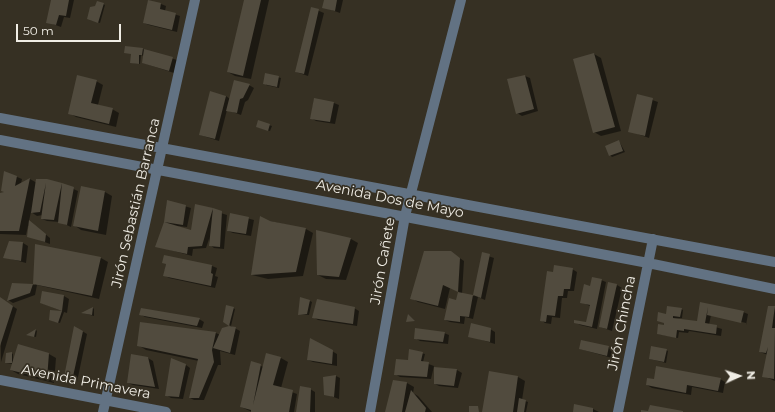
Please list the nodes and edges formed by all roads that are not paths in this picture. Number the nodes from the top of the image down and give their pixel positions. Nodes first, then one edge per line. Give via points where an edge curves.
1 (195, 0) edge
2 (461, 0) edge
3 (0, 118) edge
4 (0, 140) edge
5 (162, 148) junction
6 (158, 170) junction
7 (410, 193) junction
8 (405, 216) junction
9 (653, 239) junction
10 (775, 262) edge
11 (648, 263) junction
12 (775, 289) edge
13 (0, 380) edge
14 (106, 400) junction
15 (103, 412) edge
16 (166, 412) edge
17 (370, 412) edge
18 (618, 412) edge

1 - 5 street, Jirón Sebastián Barranca
2 - 7 street, Jirón Cañete
3 - 5 street, Avenida Dos de Mayo
4 - 6 street, Avenida Dos de Mayo
5 - 6 street, Jirón Sebastián Barranca
5 - 7 street, Avenida Dos de Mayo
6 - 8 street, Avenida Dos de Mayo
6 - 14 street, Jirón Sebastián Barranca
7 - 8 street, Jirón Cañete
7 - 9 street, Avenida Dos de Mayo
8 - 11 street, Avenida Dos de Mayo
8 - 17 street, Jirón Cañete
9 - 10 street, Avenida Dos de Mayo
9 - 11 street, Jirón Chincha
11 - 12 street, Avenida Dos de Mayo
11 - 18 street, Jirón Chincha
13 - 14 street, Avenida Primavera
14 - 15 street, Jirón Sebastián Barranca
14 - 16 street, Avenida Primavera

